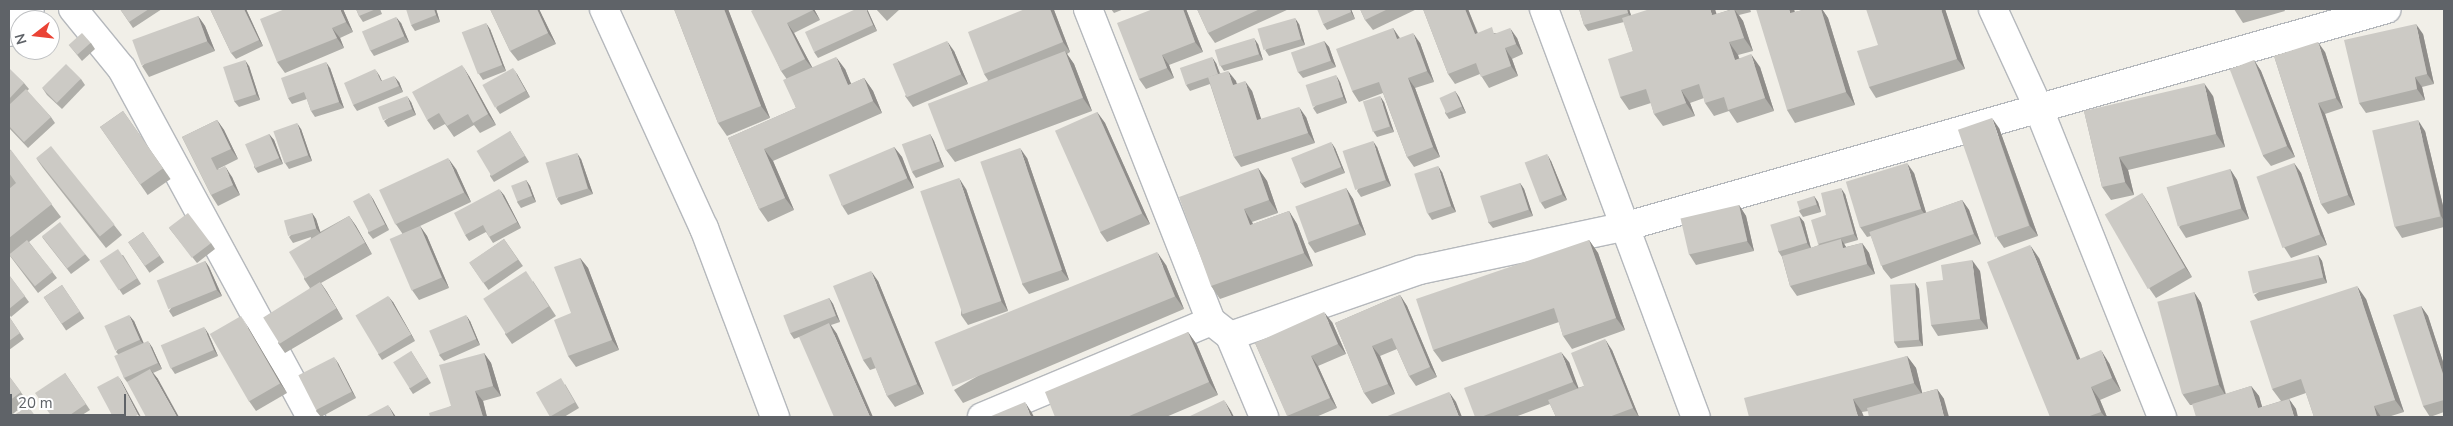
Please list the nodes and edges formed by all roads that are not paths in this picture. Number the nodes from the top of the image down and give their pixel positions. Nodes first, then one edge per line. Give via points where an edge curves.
1 (30, 9) edge
2 (73, 9) edge
3 (604, 9) edge
4 (1088, 9) edge
5 (1544, 9) edge
6 (1993, 9) edge
7 (2387, 9) edge
8 (9, 32) edge
9 (2038, 106) junction
10 (1627, 226) junction
11 (1221, 328) junction
12 (311, 417) edge
13 (775, 417) edge
14 (982, 417) edge
15 (1264, 417) edge
16 (1696, 417) edge
17 (2162, 417) edge

1 - 8 street
2 - 12 street via 122,69
3 - 13 street via 704,228
4 - 11 street
5 - 10 street
6 - 9 street
7 - 9 street
9 - 10 street
9 - 17 street
10 - 11 street via 1420,270
10 - 16 street
11 - 14 street
11 - 15 street

